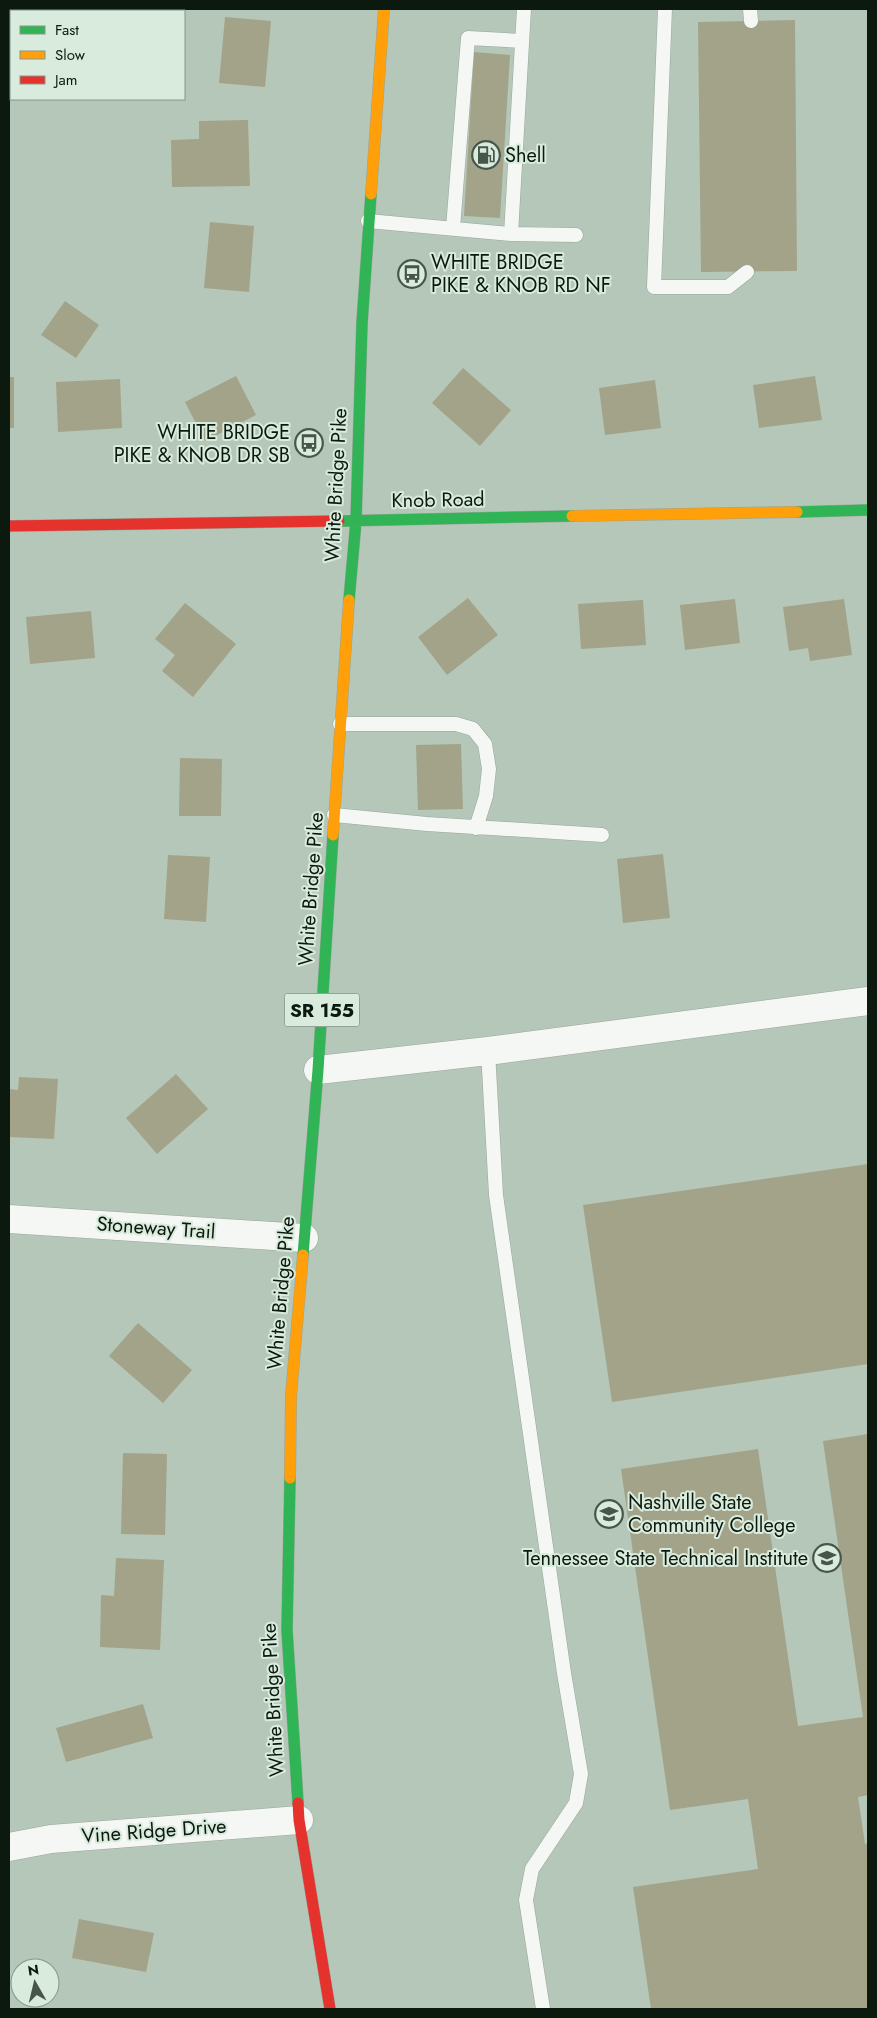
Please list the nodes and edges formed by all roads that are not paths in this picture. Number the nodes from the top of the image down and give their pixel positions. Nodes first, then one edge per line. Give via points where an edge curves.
1 (384, 9) edge
2 (524, 9) edge
3 (665, 9) edge
4 (522, 41) junction
5 (368, 221) junction
6 (453, 228) junction
7 (511, 234) junction
8 (576, 235) dead end
9 (747, 272) dead end
10 (868, 510) edge
11 (356, 521) junction
12 (9, 526) edge
13 (340, 724) junction
14 (334, 815) junction
15 (476, 828) junction
16 (602, 835) dead end
17 (868, 1001) edge
18 (488, 1051) junction
19 (318, 1070) junction
20 (9, 1219) edge
21 (304, 1238) junction
22 (299, 1820) junction
23 (9, 1847) edge
24 (330, 2009) edge
25 (543, 2009) edge

1 - 5 main road, White Bridge Pike / SR 155
2 - 4 lane
3 - 9 lane via 654,287 728,287
4 - 6 lane via 468,38 462,175
4 - 7 lane via 514,88 508,179
5 - 6 lane
5 - 11 main road, White Bridge Pike / SR 155
6 - 7 lane
7 - 8 lane
10 - 11 main road, Knob Road
11 - 12 main road, Knob Road
11 - 13 main road, White Bridge Pike / SR 155
13 - 14 main road, White Bridge Pike / SR 155
13 - 15 lane via 456,724 473,729 485,744 489,769 486,796
14 - 15 lane
14 - 19 main road, White Bridge Pike / SR 155
15 - 16 lane
17 - 18 street
18 - 19 street
18 - 25 lane via 496,1195 580,1774 576,1803 532,1869 526,1900
19 - 21 main road, White Bridge Pike / SR 155
20 - 21 street, Stoneway Trail
21 - 22 main road, White Bridge Pike / SR 155 via 291,1396 287,1630
22 - 23 street, Vine Ridge Drive via 50,1839
22 - 24 main road, White Bridge Pike / SR 155

